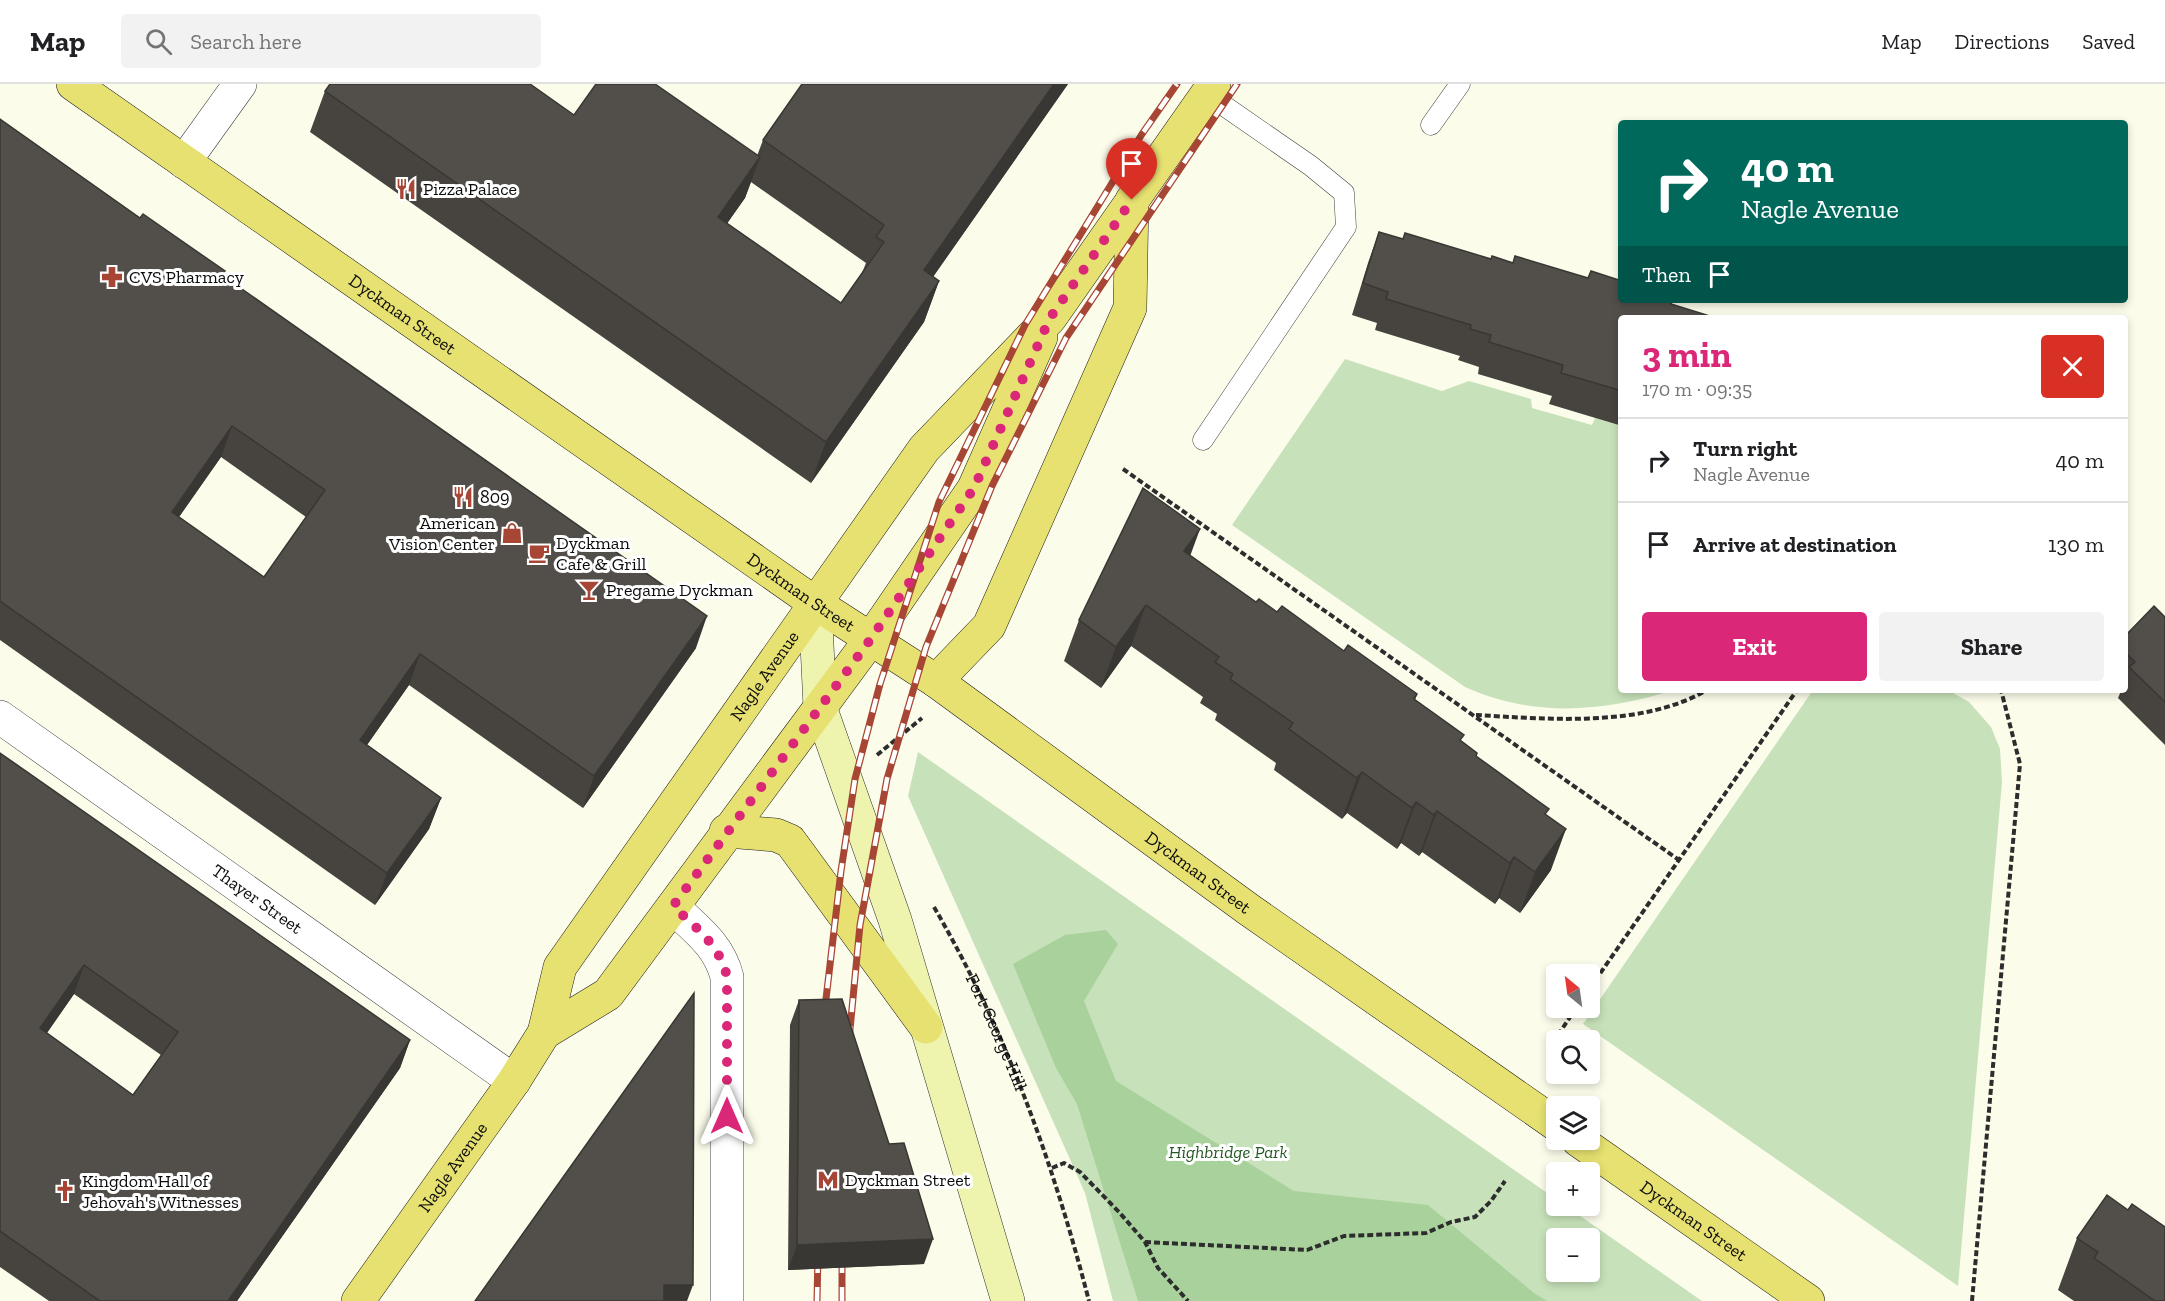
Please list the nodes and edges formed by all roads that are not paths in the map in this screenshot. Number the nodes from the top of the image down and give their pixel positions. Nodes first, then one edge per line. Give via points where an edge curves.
1 (73, 84) edge
2 (240, 84) edge
3 (1460, 84) edge
4 (1210, 89) edge
5 (1431, 125) dead end
6 (184, 162) junction
7 (1132, 200) junction
8 (1050, 318) junction
9 (1203, 440) dead end
10 (815, 603) junction
11 (870, 640) junction
12 (945, 688) junction
13 (820, 708) junction
14 (0, 717) edge
15 (726, 831) junction
16 (673, 906) junction
17 (926, 1027) junction
18 (544, 1033) junction
19 (514, 1081) junction
20 (1546, 1117) edge
21 (1592, 1150) edge
22 (358, 1301) edge
23 (727, 1301) edge
24 (1008, 1301) edge
25 (1808, 1301) edge

1 - 6 main road, Dyckman Street
2 - 6 street
3 - 5 lane
4 - 7 main road, Nagle Avenue
4 - 9 lane via 1344,193 1346,227
6 - 10 main road, Dyckman Street
7 - 8 main road, Nagle Avenue
7 - 12 main road via 1130,308 989,626
8 - 10 main road, Nagle Avenue via 924,449
8 - 11 main road, Nagle Avenue via 974,488
10 - 11 main road, Dyckman Street
10 - 13 main road
10 - 18 main road, Nagle Avenue via 560,967
11 - 12 main road, Dyckman Street
11 - 13 main road, Nagle Avenue
12 - 20 main road, Dyckman Street via 1248,909
13 - 15 main road, Nagle Avenue
13 - 17 main road via 895,920
14 - 19 street, Thayer Street
15 - 16 main road, Nagle Avenue
15 - 17 main road via 776,835 790,842
16 - 18 main road, Nagle Avenue via 608,994
16 - 23 street via 711,943 723,959 727,977
17 - 24 main road
18 - 19 main road, Nagle Avenue
19 - 22 main road, Nagle Avenue
21 - 25 main road, Dyckman Street

